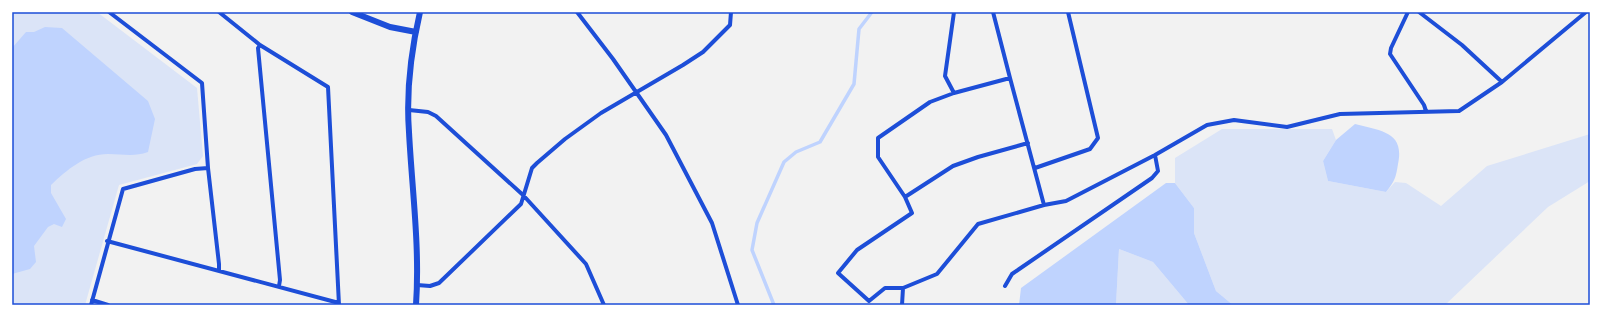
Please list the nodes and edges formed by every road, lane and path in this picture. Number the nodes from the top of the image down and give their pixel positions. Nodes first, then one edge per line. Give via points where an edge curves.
1 (109, 12) edge
2 (219, 12) edge
3 (352, 12) edge
4 (420, 12) edge
5 (576, 12) edge
6 (730, 12) edge
7 (954, 12) edge
8 (993, 12) edge
9 (1068, 12) edge
10 (1408, 12) edge
11 (1419, 12) edge
12 (1586, 12) edge
13 (416, 32) junction
14 (260, 45) junction
15 (1010, 78) junction
16 (1502, 82) junction
17 (635, 92) junction
18 (954, 93) junction
19 (409, 110) junction
20 (1426, 111) junction
21 (1028, 143) junction
22 (1155, 155) junction
23 (208, 168) junction
24 (1034, 168) junction
25 (523, 195) junction
26 (905, 197) junction
27 (1044, 205) junction
28 (108, 241) junction
29 (218, 271) junction
30 (417, 285) junction
31 (279, 286) junction
32 (1005, 286) dead end
33 (902, 288) junction
34 (91, 303) edge
35 (339, 304) edge
36 (108, 305) edge
37 (416, 305) edge
38 (604, 305) edge
39 (738, 305) edge
40 (902, 305) edge

1 - 23 street via 202,83
2 - 14 street
3 - 13 street via 390,27
4 - 13 street
5 - 17 street
6 - 17 street via 730,25 703,52
7 - 18 street via 945,76
8 - 15 street
9 - 24 street via 1098,138 1090,149
10 - 20 street via 1390,54
11 - 16 street via 1462,45
12 - 16 street
13 - 19 street
14 - 31 street via 258,48
14 - 35 street via 328,87
15 - 18 street
15 - 21 street
16 - 20 street via 1459,111
17 - 25 street via 565,139 532,168
17 - 39 street via 666,136 712,223
18 - 26 street via 930,102 878,138 878,157
19 - 25 street via 428,112 436,116
19 - 30 street via 417,234
20 - 22 street via 1340,114 1287,127 1234,120 1207,125
21 - 24 street
21 - 26 street via 952,166
22 - 27 street via 1066,201
22 - 32 street via 1158,172 1152,178 1012,274
23 - 28 street via 195,169 123,189
23 - 29 street via 220,264
24 - 27 street
25 - 30 street via 521,204 511,215 439,283 430,286
25 - 38 street via 586,264
26 - 33 street via 912,213 857,250 838,273 868,301 885,288
27 - 33 street via 978,224 937,274
28 - 29 street
28 - 34 street
29 - 31 street
30 - 37 street
31 - 35 street
33 - 40 street
34 - 36 street

